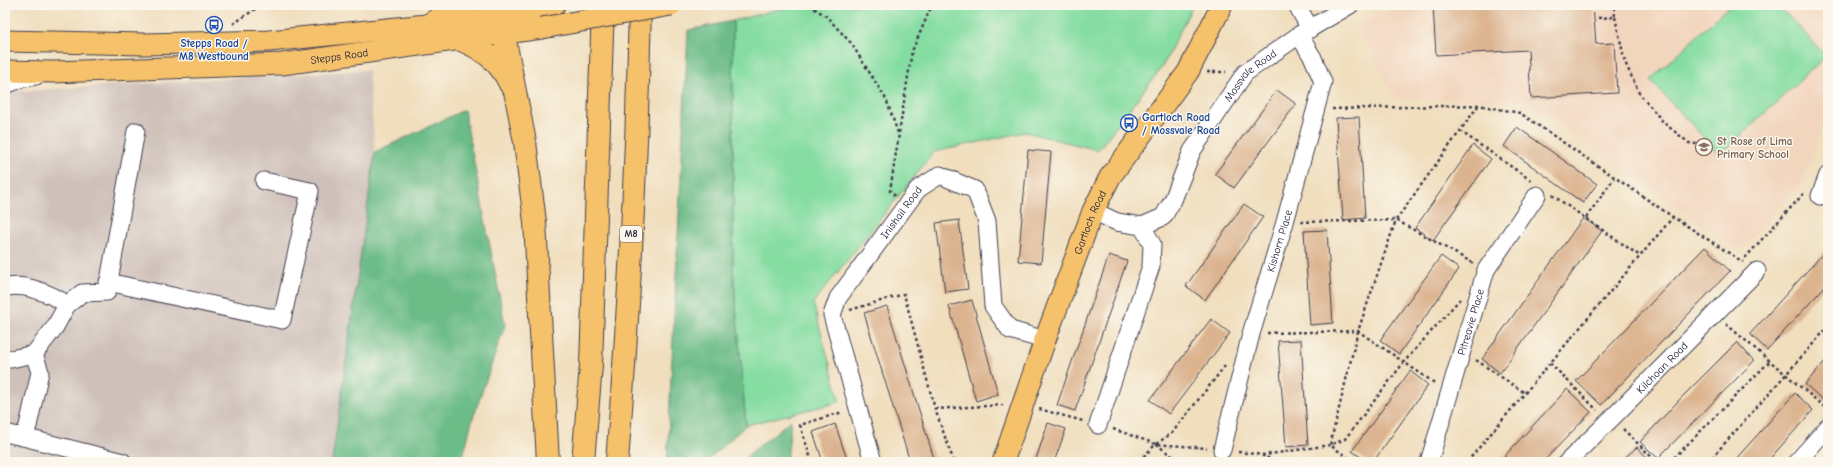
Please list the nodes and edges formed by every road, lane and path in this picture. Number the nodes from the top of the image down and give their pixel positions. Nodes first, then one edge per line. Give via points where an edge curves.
1 (461, 5) edge
2 (603, 5) edge
3 (640, 5) edge
4 (654, 5) edge
5 (671, 5) edge
6 (809, 5) edge
7 (932, 5) edge
8 (1222, 5) edge
9 (1297, 5) edge
10 (1350, 5) edge
11 (1614, 5) edge
12 (548, 6) edge
13 (1615, 17) junction
14 (500, 18) edge
15 (1598, 18) dead end
16 (430, 24) junction
17 (1305, 32) junction
18 (461, 40) junction
19 (5, 41) edge
20 (5, 71) edge
21 (54, 72) junction
22 (1188, 72) junction
23 (1245, 73) junction
24 (5, 85) edge
25 (516, 100) junction
26 (1478, 105) junction
27 (1316, 110) junction
28 (637, 124) junction
29 (136, 131) dead end
30 (898, 133) junction
31 (1711, 146) dead end
32 (1828, 175) edge
33 (1614, 178) junction
34 (264, 181) dead end
35 (1538, 195) dead end
36 (1820, 196) joint
37 (906, 205) junction
38 (1093, 211) junction
39 (1673, 217) junction
40 (1586, 218) dead end
41 (1396, 220) junction
42 (1285, 222) junction
43 (1142, 226) junction
44 (1742, 262) junction
45 (1486, 270) junction
46 (1757, 271) joint
47 (108, 282) junction
48 (5, 288) edge
49 (1465, 293) dead end
50 (67, 305) junction
51 (1715, 314) junction
52 (832, 315) junction
53 (1828, 327) edge
54 (1358, 332) junction
55 (1251, 334) junction
56 (1045, 340) junction
57 (1462, 350) junction
58 (34, 354) junction
59 (5, 358) edge
60 (1770, 361) junction
61 (1404, 362) junction
62 (1550, 363) junction
63 (1226, 365) dead end
64 (1786, 374) junction
65 (1450, 392) junction
66 (1525, 393) junction
67 (858, 408) junction
68 (1828, 410) edge
69 (1073, 419) dead end
70 (1610, 420) junction
71 (1098, 424) junction
72 (1828, 427) edge
73 (5, 433) edge
74 (23, 437) junction
75 (1156, 444) junction
76 (1330, 445) junction
77 (1222, 450) junction
78 (1264, 455) junction
79 (123, 462) edge
80 (548, 462) edge
81 (583, 462) edge
82 (617, 462) edge
83 (812, 462) edge
84 (873, 462) edge
85 (954, 462) edge
86 (1003, 462) edge
87 (1141, 462) edge
88 (1180, 462) edge
89 (1260, 462) edge
90 (1273, 462) edge
91 (1354, 462) edge
92 (1429, 462) edge
93 (1467, 462) edge
94 (1566, 462) edge
95 (1657, 462) edge
96 (1670, 462) edge
97 (1708, 462) edge
98 (1797, 462) edge

1 - 16 highway
2 - 81 highway via 591,365
3 - 28 highway, M8
4 - 28 highway
5 - 14 main road, Stepps Road, bridge via 542,28
6 - 30 path via 826,16 851,43 886,99
7 - 30 path via 912,51
8 - 22 main road, Gartloch Road
9 - 17 street, Kishorn Place
10 - 17 street, Mossvale Road
11 - 13 path
12 - 14 main road, Stepps Road
13 - 15 path
13 - 31 path via 1625,62 1639,93 1664,123 1689,143
14 - 16 main road, Stepps Road
14 - 18 main road, Stepps Road
14 - 25 highway
16 - 19 main road, Stepps Road via 269,41 144,44
17 - 23 street, Mossvale Road
17 - 27 street, Kishorn Place via 1323,82
18 - 21 main road, Stepps Road via 282,64
18 - 25 highway via 476,46 498,62
20 - 21 main road, Stepps Road
21 - 24 street
22 - 23 path
22 - 38 main road, Gartloch Road via 1110,177
23 - 43 street, Mossvale Road via 1192,151 1173,200 1163,217
25 - 80 highway via 525,142 534,222
26 - 27 path
26 - 33 path via 1520,113
26 - 41 path
27 - 42 street, Kishorn Place
28 - 82 highway, M8
29 - 47 street
30 - 37 path via 890,191
32 - 36 street
33 - 39 path
33 - 40 path
34 - 47 street via 310,191 282,320
35 - 45 street, Pitreavie Place
36 - 44 path via 1806,191
37 - 52 street, Inishail Road via 838,298
37 - 56 street, Inishail Road via 918,190 940,175 975,190 987,222 993,306 1010,330
38 - 43 street via 1117,222
38 - 56 main road, Gartloch Road
39 - 44 path
39 - 62 path
41 - 42 path
41 - 45 path
41 - 54 path
42 - 55 street, Kishorn Place
43 - 71 street via 1152,244 1151,266
44 - 46 path
45 - 57 street, Pitreavie Place
46 - 51 street, Kilchoan Road
47 - 50 street via 106,292 82,293
48 - 50 street via 10,286 32,289 58,298
49 - 61 path
50 - 58 street via 56,327
51 - 60 path
51 - 70 street, Kilchoan Road
52 - 67 street
52 - 85 path via 904,294 935,409
53 - 64 path
54 - 55 path
54 - 61 path
54 - 76 path
55 - 77 street, Kishorn Place
56 - 86 main road, Gartloch Road
57 - 65 street, Pitreavie Place
57 - 66 path
58 - 59 street via 11,360
58 - 74 street via 40,372 28,426
60 - 64 path
60 - 96 path
61 - 65 path
61 - 76 path via 1344,440
62 - 66 path
62 - 70 path
63 - 75 path via 1172,433
64 - 68 path
64 - 97 path
65 - 92 street, Pitreavie Place
66 - 93 path
67 - 83 path via 800,425
67 - 84 street
69 - 71 path
70 - 94 street, Kilchoan Road
70 - 95 path
71 - 75 path
72 - 98 street
73 - 74 street
74 - 79 street
75 - 77 path
75 - 87 path
75 - 88 path
76 - 78 path
76 - 91 path
77 - 78 path
78 - 89 path
78 - 90 path

